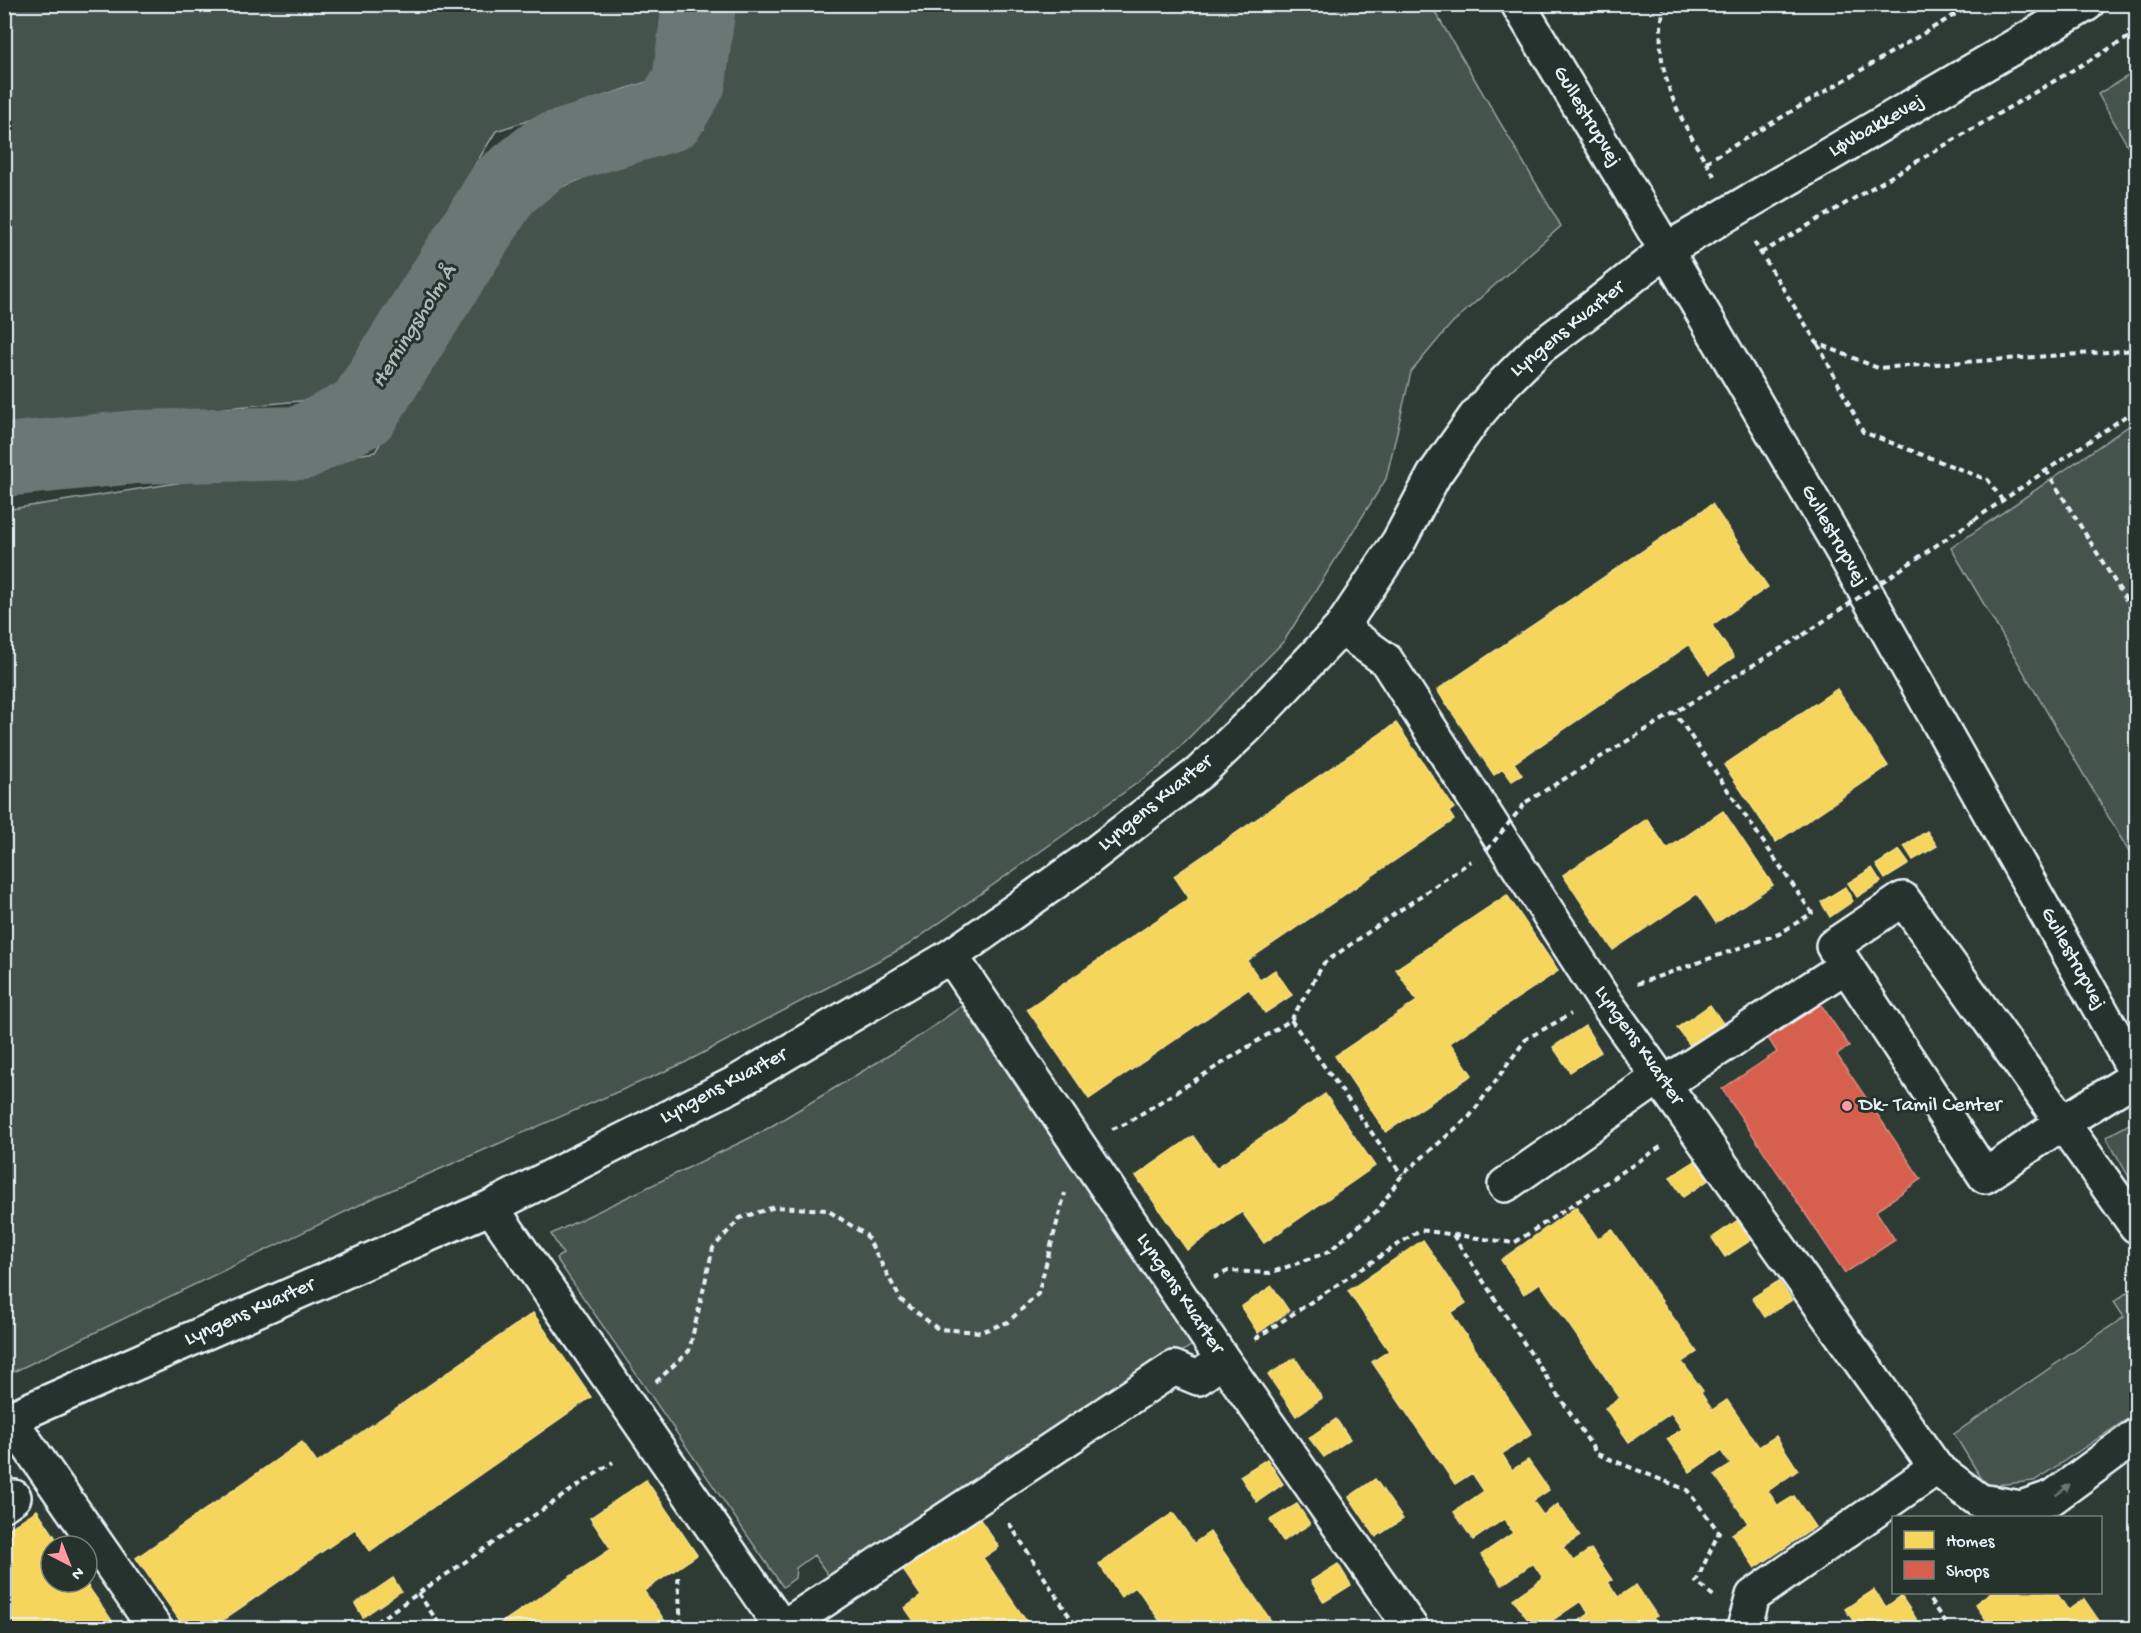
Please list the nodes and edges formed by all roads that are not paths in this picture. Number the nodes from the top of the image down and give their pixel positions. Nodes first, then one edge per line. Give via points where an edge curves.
1 (1518, 4) edge
2 (2087, 4) edge
3 (1666, 250) junction
4 (1341, 628) junction
5 (951, 956) junction
6 (1846, 966) junction
7 (2136, 1075) edge
8 (1661, 1081) junction
9 (2062, 1123) junction
10 (1505, 1185) dead end
11 (491, 1207) junction
12 (2136, 1226) edge
13 (1223, 1360) junction
14 (7, 1420) edge
15 (2136, 1436) edge
16 (1936, 1468) junction
17 (1745, 1625) edge
18 (782, 1628) edge
19 (154, 1629) edge
20 (1411, 1629) edge

1 - 3 street, Gullestrupvej
2 - 3 street, Løvbakkevej
3 - 4 street, Lyngens Kvarter via 1539,348 1504,382 1434,475 1399,541
3 - 7 street, Gullestrupvej via 1847,559
4 - 5 street, Lyngens Kvarter via 1200,772 1085,861
4 - 8 street, Lyngens Kvarter via 1386,660 1602,997
5 - 11 street, Lyngens Kvarter via 734,1084
5 - 13 street, Lyngens Kvarter
6 - 8 street
6 - 9 street via 1984,1176
6 - 9 street via 1833,946 1903,899
7 - 9 street
8 - 10 street
8 - 16 street, Lyngens Kvarter
9 - 12 street
11 - 14 street, Lyngens Kvarter
11 - 18 street
13 - 18 street via 1198,1378 1174,1368
13 - 20 street, Lyngens Kvarter
14 - 19 street, Lyngens Kvarter
16 -> 15 street, Lyngens Kvarter via 1980,1501 2021,1508 2053,1497
16 - 17 street via 1753,1596

